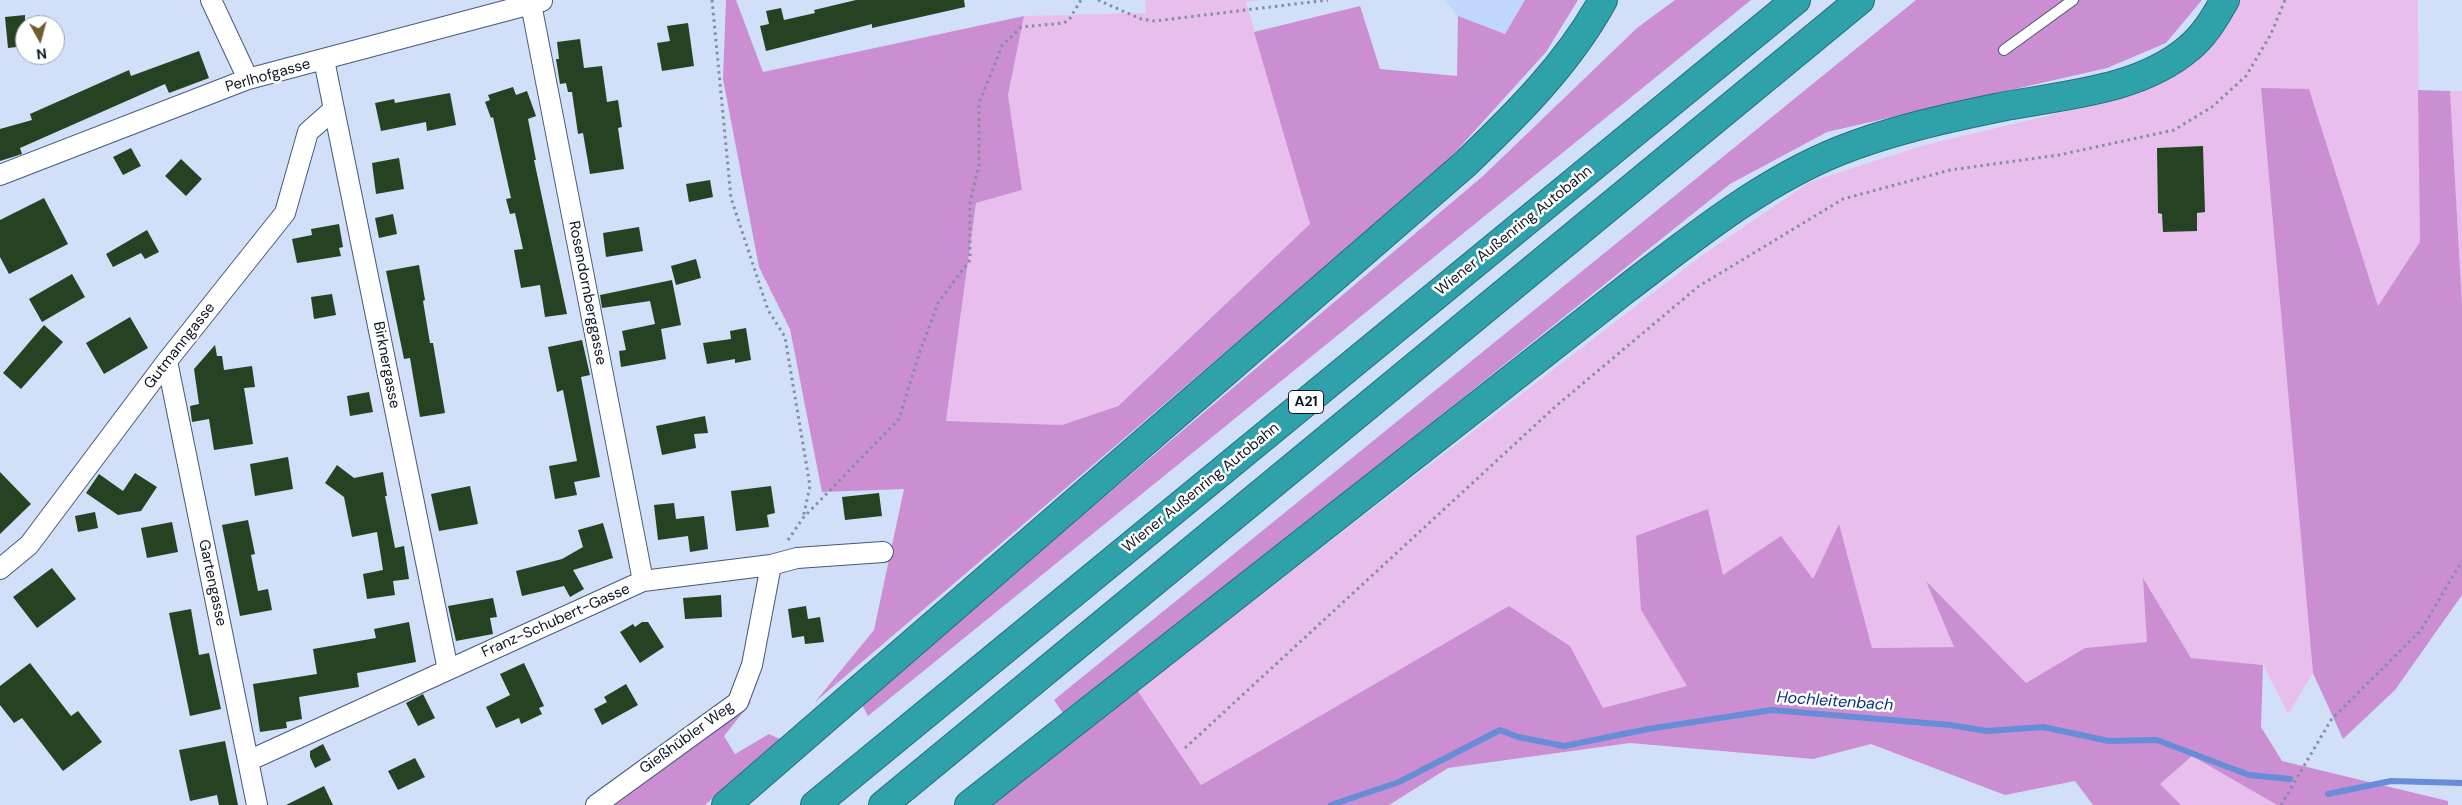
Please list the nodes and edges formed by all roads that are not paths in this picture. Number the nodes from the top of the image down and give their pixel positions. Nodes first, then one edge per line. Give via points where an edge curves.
1 (211, 0) edge
2 (1603, 0) edge
3 (1796, 0) edge
4 (1860, 0) edge
5 (2073, 0) edge
6 (2226, 0) edge
7 (538, 2) edge
8 (2004, 50) dead end
9 (324, 60) junction
10 (248, 79) junction
11 (334, 109) junction
12 (0, 175) edge
13 (167, 361) junction
14 (883, 552) dead end
15 (772, 565) junction
16 (0, 569) edge
17 (643, 581) junction
18 (448, 670) junction
19 (248, 761) junction
20 (257, 805) edge
21 (596, 805) edge
22 (726, 805) edge
23 (815, 805) edge
24 (883, 805) edge
25 (969, 805) edge

1 - 10 street
2 - 22 highway via 1593,19 1527,104 1464,165
3 - 23 highway, Wiener Außenring Autobahn / A21
4 - 24 highway, A21
5 - 8 lane
6 - 25 highway via 2207,30 2190,48 2145,74 2098,88 1996,108 1877,138 1806,166 1766,188 1626,288
7 - 9 street, Perlhofgasse
7 - 17 street, Rosendornberggasse
9 - 10 street, Perlhofgasse
9 - 11 street, Birknergasse
10 - 12 street, Perlhofgasse
11 - 13 street, Gutmanngasse via 308,132 285,213
11 - 18 street, Birknergasse
13 - 16 street, Gutmanngasse via 29,545
13 - 19 street, Gartengasse
14 - 15 street, Franz-Schubert-Gasse via 797,558
15 - 17 street, Franz-Schubert-Gasse
15 - 21 street, Gießhübler Weg via 752,665 738,702
17 - 18 street, Franz-Schubert-Gasse
18 - 19 street, Franz-Schubert-Gasse
19 - 20 street, Gartengasse

